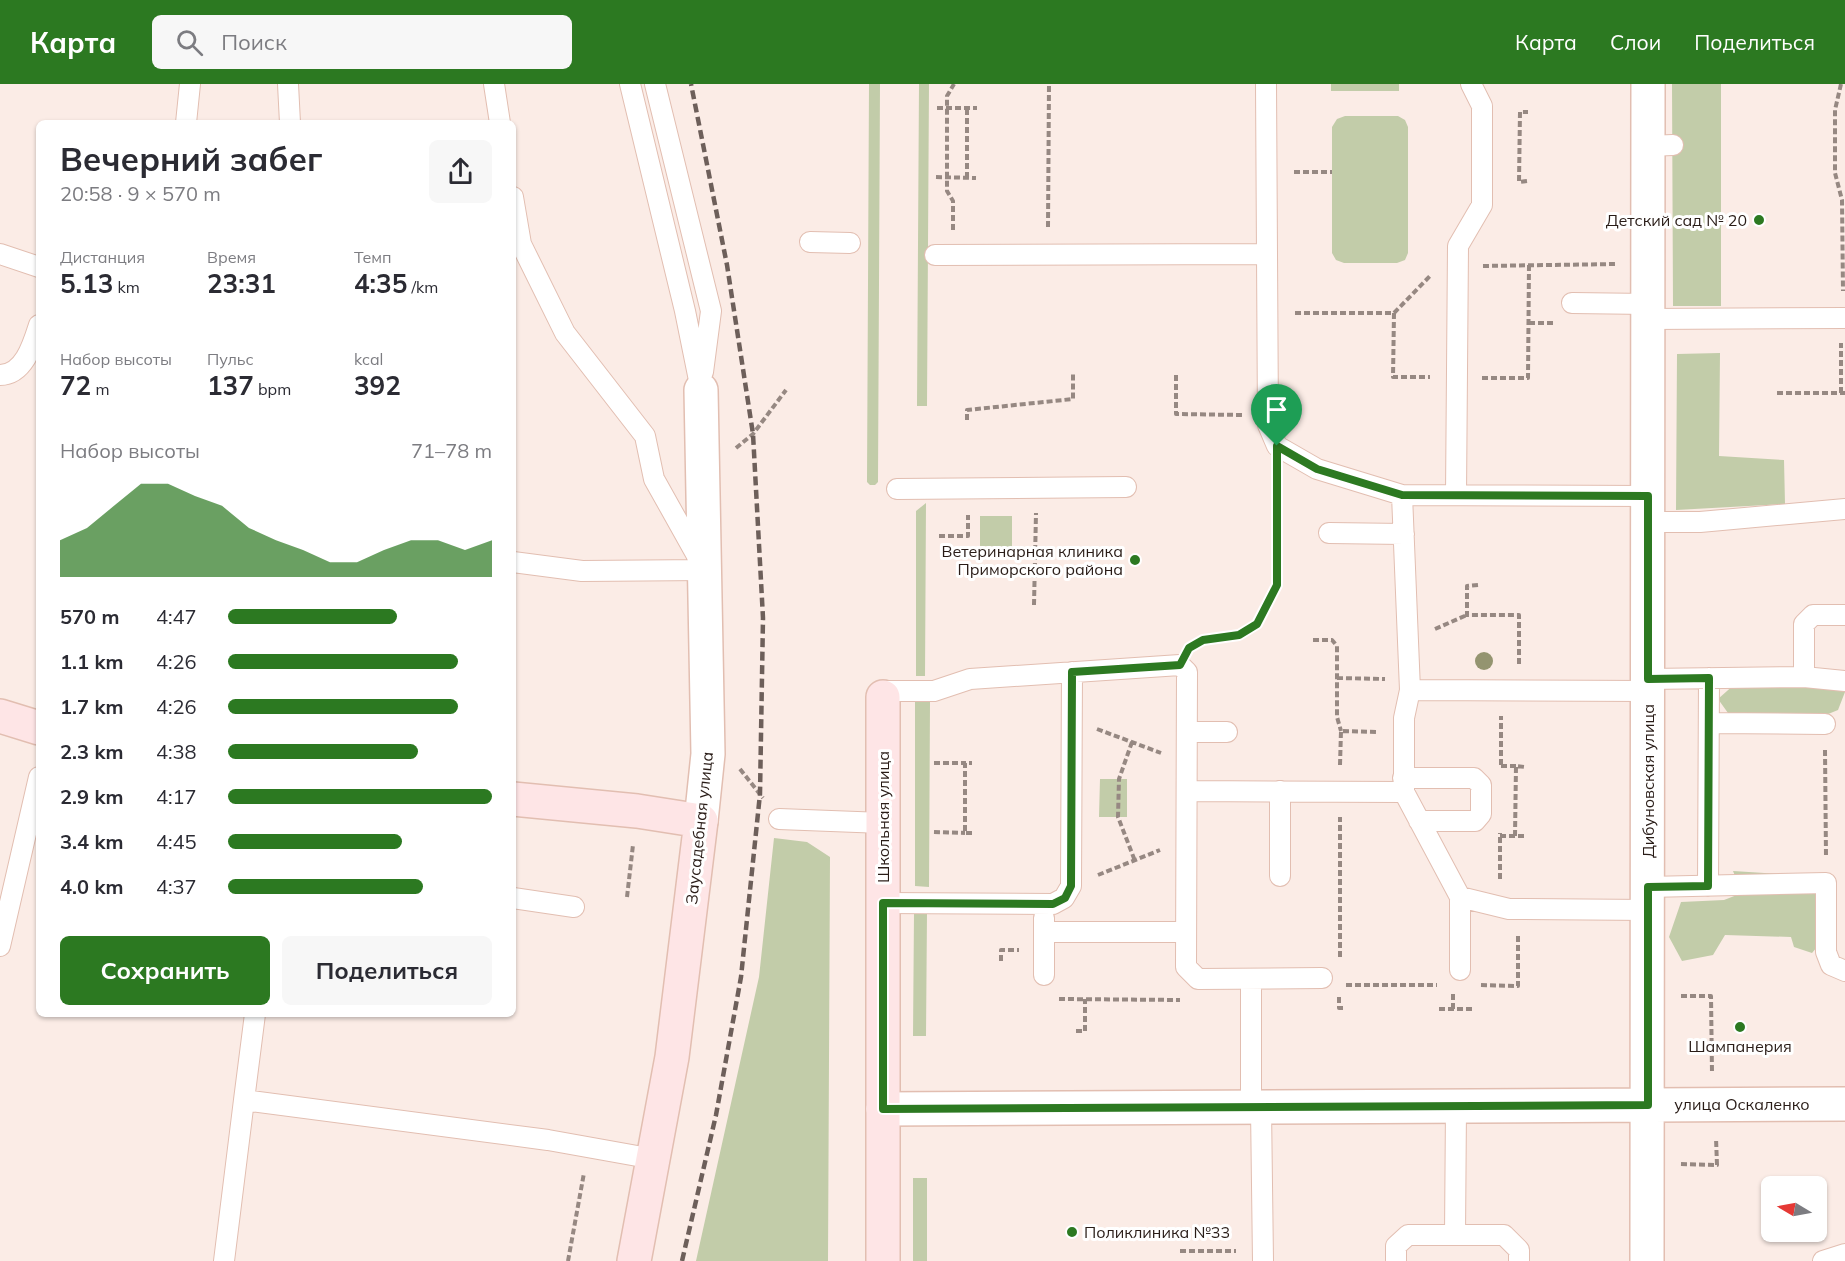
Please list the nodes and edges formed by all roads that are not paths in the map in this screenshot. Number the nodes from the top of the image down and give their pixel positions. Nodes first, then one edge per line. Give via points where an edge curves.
1 (190, 84) edge
2 (288, 84) edge
3 (494, 84) edge
4 (630, 84) edge
5 (655, 84) edge
6 (1266, 84) edge
7 (1471, 84) edge
8 (1648, 84) edge
9 (186, 120) edge
10 (290, 120) edge
11 (500, 120) edge
12 (516, 215) edge
13 (810, 242) dead end
14 (850, 243) dead end
15 (0, 254) edge
16 (1267, 254) junction
17 (944, 255) road end
18 (36, 266) edge
19 (1572, 303) dead end
20 (1648, 311) junction
21 (1843, 318) edge
22 (36, 333) edge
23 (0, 375) edge
24 (701, 390) junction
25 (1126, 486) dead end
26 (897, 489) dead end
27 (1402, 495) junction
28 (1456, 495) junction
29 (1648, 509) junction
30 (1845, 509) edge
31 (1329, 533) dead end
32 (1404, 534) junction
33 (516, 562) edge
34 (705, 570) junction
35 (1845, 615) edge
36 (1072, 672) junction
37 (1804, 677) junction
38 (1709, 678) junction
39 (1845, 681) edge
40 (1410, 684) junction
41 (1648, 685) junction
42 (884, 694) joint
43 (0, 716) edge
44 (1709, 723) junction
45 (1825, 724) road end
46 (36, 727) edge
47 (1187, 732) junction
48 (1227, 732) dead end
49 (1403, 785) junction
50 (36, 790) edge
51 (1187, 791) junction
52 (1280, 791) junction
53 (516, 799) edge
54 (779, 819) road end
55 (1419, 820) junction
56 (701, 821) junction
57 (883, 822) junction
58 (1280, 876) dead end
59 (1708, 886) junction
60 (1460, 897) junction
61 (516, 898) edge
62 (1648, 898) junction
63 (883, 903) junction
64 (1044, 904) junction
65 (574, 907) dead end
66 (1044, 932) junction
67 (1186, 932) junction
68 (0, 946) edge
69 (1460, 970) dead end
70 (1845, 971) edge
71 (1044, 975) dead end
72 (1322, 978) dead end
73 (1251, 979) junction
74 (255, 1017) edge
75 (244, 1100) junction
76 (1845, 1104) edge
77 (1648, 1105) junction
78 (1456, 1107) junction
79 (1256, 1108) junction
80 (883, 1109) junction
81 (654, 1159) junction
82 (1455, 1235) junction
83 (1845, 1254) edge
84 (1263, 1256) edge
85 (224, 1261) edge
86 (634, 1261) edge
87 (883, 1261) edge
88 (1396, 1261) edge
89 (1519, 1261) edge
90 (1647, 1261) edge
91 (1822, 1261) edge

1 - 9 lane
2 - 10 lane
3 - 11 lane
4 - 24 lane
5 - 24 lane via 711,311
6 - 16 lane
7 - 28 lane via 1482,106 1482,205 1458,246
8 - 20 street, Дибуновская улица via 1660,145
12 - 34 lane via 521,244 565,333 645,436 654,479
13 - 14 lane
15 - 18 lane
16 - 17 lane
16 - 27 lane via 1269,425 1277,446 1317,469
19 - 20 lane
20 - 21 lane
20 - 29 street, Дибуновская улица
22 - 23 lane via 25,361 8,375
24 - 34 street, Заусадебная улица
25 - 26 lane
27 - 28 lane
27 - 32 lane
28 - 29 lane
29 - 30 lane via 1700,528
29 - 41 street, Дибуновская улица
31 - 32 lane
32 - 40 lane
33 - 34 lane via 582,571
34 - 56 street, Заусадебная улица via 708,754
35 - 37 lane via 1813,615 1804,624
36 - 42 lane via 970,679 934,691
36 - 47 lane via 1180,665 1187,672
36 - 64 lane via 1071,886 1065,898
37 - 38 lane
37 - 39 lane
38 - 41 lane
38 - 44 lane
40 - 41 lane via 1519,691
40 - 49 lane via 1404,718
41 - 62 street, Дибуновская улица
42 - 57 street, Школьная улица
43 - 46 street
44 - 45 lane
44 - 59 lane
47 - 48 lane
47 - 51 lane
49 - 52 lane via 1340,792
49 - 55 lane
49 - 55 lane via 1474,778 1481,786 1481,814 1474,821
50 - 68 lane
51 - 52 lane
51 - 67 lane
52 - 58 lane
53 - 56 street
54 - 57 lane
55 - 60 lane
56 - 81 street, Заусадебная улица via 672,1057
57 - 63 street, Школьная улица
59 - 62 lane
59 - 70 lane via 1826,883 1826,952 1831,965
60 - 62 lane via 1509,909
60 - 69 lane
61 - 65 lane
62 - 77 street, Дибуновская улица
63 - 64 lane
63 - 80 street, Школьная улица
64 - 66 lane
66 - 67 lane
66 - 71 lane
67 - 73 lane via 1186,967 1198,979
72 - 73 lane
73 - 79 lane
74 - 75 lane
75 - 81 lane via 549,1140
75 - 85 lane
76 - 77 street, улица Оскаленко
77 - 78 street, улица Оскаленко
77 - 90 street, Дибуновская улица
78 - 79 street, улица Оскаленко
78 - 82 lane
79 - 80 street, улица Оскаленко
79 - 84 lane
80 - 87 street, Школьная улица
81 - 86 street, Заусадебная улица
82 - 88 lane via 1408,1235 1396,1246
82 - 89 lane via 1504,1235 1519,1250
83 - 91 lane

